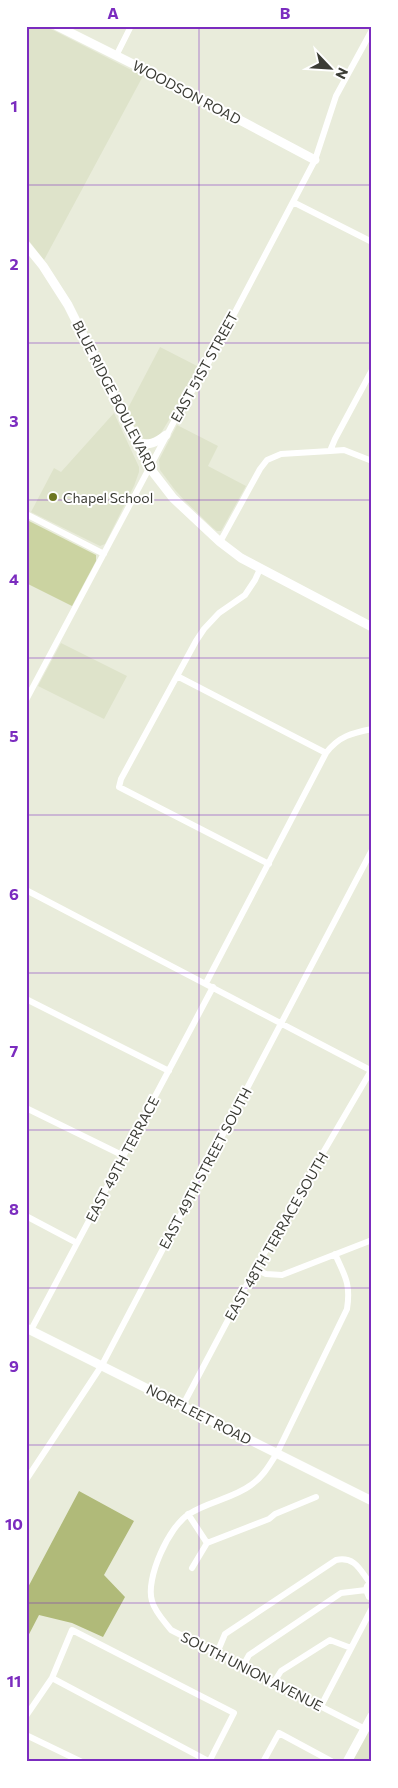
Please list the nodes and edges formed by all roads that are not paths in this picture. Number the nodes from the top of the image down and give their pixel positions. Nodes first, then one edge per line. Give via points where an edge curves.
1 (57, 26) edge
2 (132, 26) edge
3 (372, 30) edge
4 (116, 56) junction
5 (315, 160) junction
6 (293, 202) junction
7 (372, 242) edge
8 (26, 245) edge
9 (372, 370) edge
10 (166, 435) junction
11 (136, 442) junction
12 (330, 451) junction
13 (372, 461) edge
14 (149, 467) junction
15 (26, 514) edge
16 (220, 542) junction
17 (104, 554) junction
18 (260, 569) junction
19 (372, 627) edge
20 (177, 676) junction
21 (26, 700) edge
22 (372, 729) edge
23 (326, 753) junction
24 (372, 850) edge
25 (269, 864) junction
26 (26, 890) edge
27 (206, 983) junction
28 (213, 987) junction
29 (26, 998) edge
30 (281, 1024) junction
31 (371, 1070) edge
32 (169, 1071) junction
33 (26, 1108) edge
34 (124, 1156) junction
35 (26, 1216) edge
36 (372, 1240) edge
37 (77, 1243) junction
38 (335, 1254) junction
39 (255, 1269) junction
40 (29, 1329) edge
41 (102, 1365) junction
42 (183, 1405) junction
43 (277, 1453) junction
44 (26, 1480) edge
45 (316, 1497) dead end
46 (371, 1497) edge
47 (188, 1514) junction
48 (207, 1543) junction
49 (192, 1568) dead end
50 (371, 1583) edge
51 (366, 1590) junction
52 (372, 1598) edge
53 (372, 1608) edge
54 (351, 1648) junction
55 (217, 1653) junction
56 (243, 1666) junction
57 (52, 1678) junction
58 (274, 1682) junction
59 (321, 1706) junction
60 (26, 1716) edge
61 (372, 1716) edge
62 (365, 1728) junction
63 (26, 1735) edge
64 (331, 1761) edge
65 (82, 1762) edge
66 (210, 1762) edge
67 (263, 1762) edge
68 (347, 1762) edge

1 - 4 street, WOODSON ROAD
2 - 4 street
3 - 5 street, EAST 51ST STREET via 336,96
4 - 5 street, WOODSON ROAD
5 - 6 street, EAST 51ST STREET
6 - 7 street
6 - 10 street, EAST 51ST STREET via 202,375
8 - 11 street, BLUE RIDGE BOULEVARD via 68,305
9 - 12 street
10 - 11 street via 154,443
10 - 14 street, EAST 51ST STREET
11 - 14 street, BLUE RIDGE BOULEVARD
12 - 13 street via 344,450
12 - 16 street via 281,454 267,460
14 - 16 street, BLUE RIDGE BOULEVARD via 173,498
14 - 17 street, EAST 51ST STREET
15 - 17 street
16 - 18 street, BLUE RIDGE BOULEVARD
17 - 21 street, EAST 51ST STREET
18 - 19 street, BLUE RIDGE BOULEVARD
18 - 20 street via 245,595 204,629
20 - 23 street
20 - 25 street via 119,787
22 - 23 street via 342,737
23 - 25 street
24 - 30 street, EAST 49TH STREET SOUTH
25 - 27 street
26 - 27 street
27 - 28 street
28 - 30 street
28 - 32 street, EAST 49TH TERRACE
29 - 32 street
30 - 31 street
30 - 41 street, EAST 49TH STREET SOUTH
31 - 39 street, EAST 48TH TERRACE SOUTH
32 - 34 street, EAST 49TH TERRACE
33 - 34 street
34 - 37 street, EAST 49TH TERRACE
35 - 37 street
36 - 38 street
37 - 40 street, EAST 49TH TERRACE
38 - 39 street via 282,1274 266,1274
38 - 43 street via 348,1281 348,1309
39 - 42 street, EAST 48TH TERRACE SOUTH
40 - 41 street, NORFLEET ROAD
41 - 42 street, NORFLEET ROAD
41 - 44 street, EAST 49TH STREET SOUTH
42 - 43 street, NORFLEET ROAD
43 - 46 street, NORFLEET ROAD
43 - 47 street via 250,1486
45 - 48 street
47 - 48 street
47 - 55 street, SOUTH UNION AVENUE via 175,1527 153,1570 151,1601 171,1630
48 - 49 street
50 - 51 street
50 - 55 street via 354,1562 346,1558 336,1560 225,1634
51 - 52 street
51 - 56 street via 341,1593 249,1655
53 - 54 street
54 - 58 street via 330,1640 281,1671
54 - 59 street
55 - 56 street, SOUTH UNION AVENUE
56 - 58 street, SOUTH UNION AVENUE
57 - 60 street
57 - 66 street
57 - 66 street via 72,1630 234,1713
58 - 59 street, SOUTH UNION AVENUE
59 - 62 street, SOUTH UNION AVENUE
61 - 62 street
62 - 68 street
63 - 65 street
64 - 67 street via 279,1733

